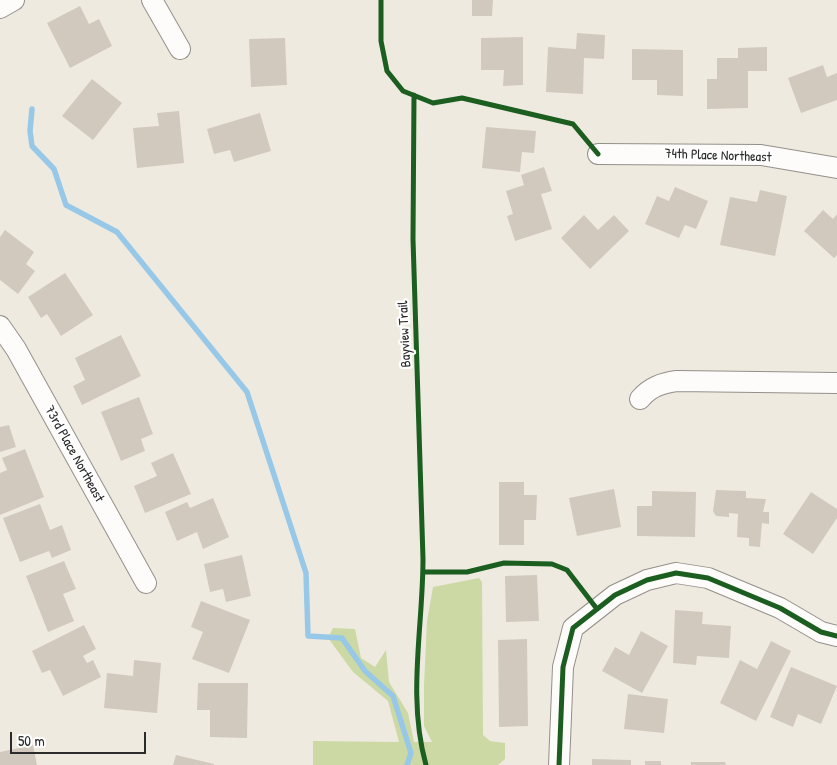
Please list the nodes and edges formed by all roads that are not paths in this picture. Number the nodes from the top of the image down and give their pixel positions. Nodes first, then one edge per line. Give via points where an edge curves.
1 (14, 0) edge
2 (152, 0) edge
3 (0, 8) edge
4 (180, 50) dead end
5 (598, 154) dead end
6 (837, 168) edge
7 (0, 326) edge
8 (837, 383) edge
9 (640, 399) dead end
10 (146, 583) dead end
11 (837, 636) edge
12 (559, 765) edge

1 - 3 street
2 - 4 street
5 - 6 street, 74th Place Northeast via 761,155
7 - 10 street, 73rd Place Northeast via 16,349
8 - 9 street via 677,381 664,383
11 - 12 street via 821,632 780,608 708,578 676,573 647,580 615,595 573,628 562,666

